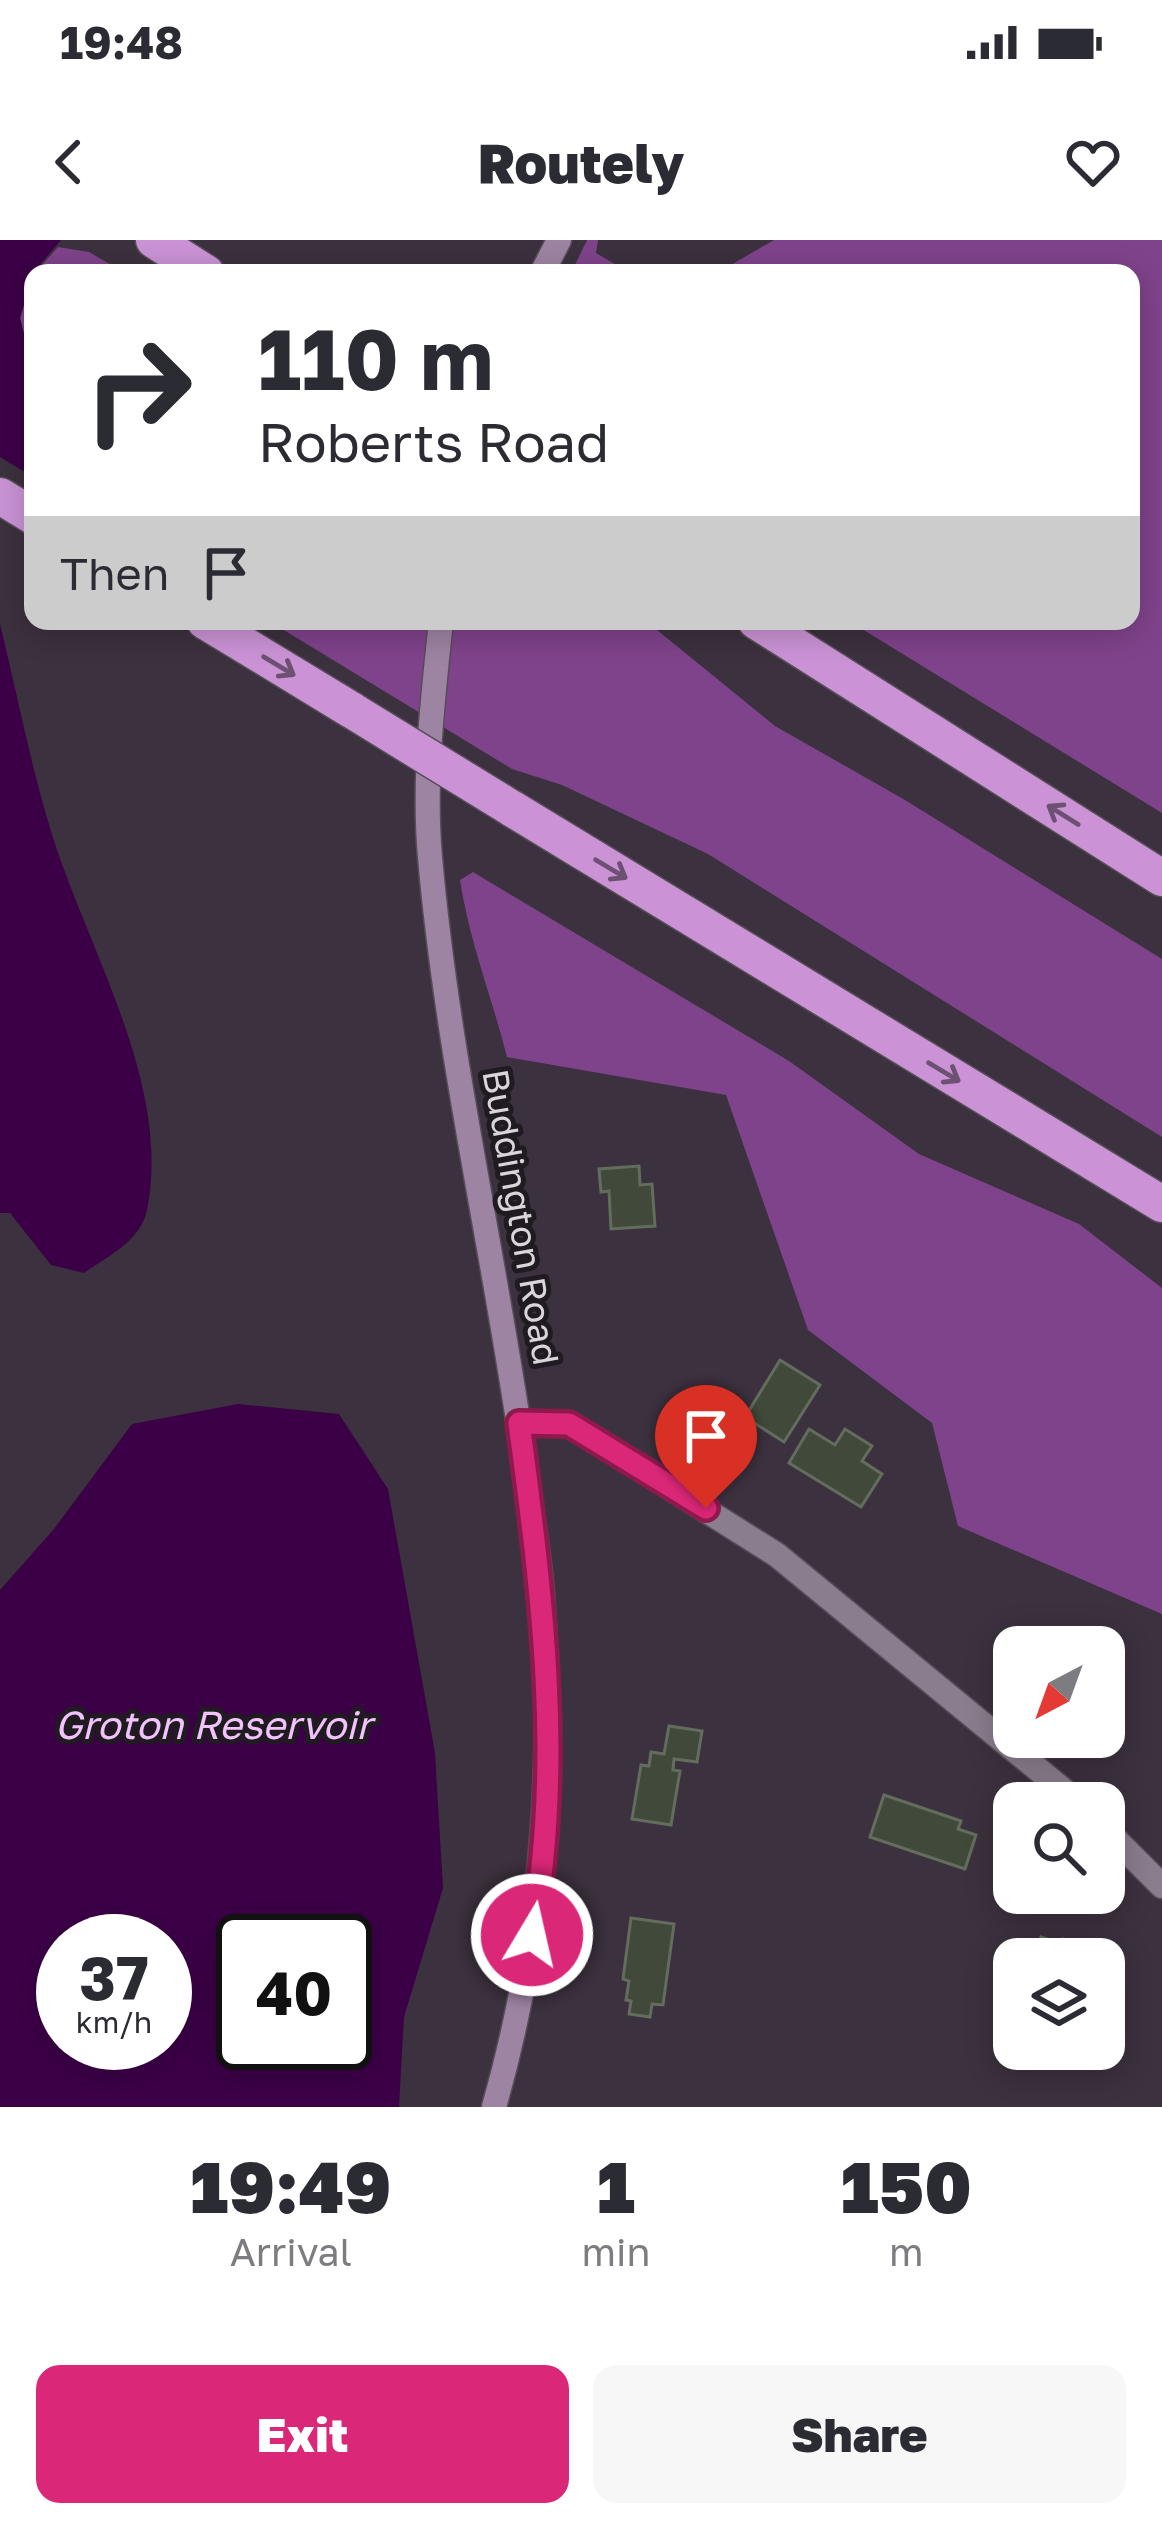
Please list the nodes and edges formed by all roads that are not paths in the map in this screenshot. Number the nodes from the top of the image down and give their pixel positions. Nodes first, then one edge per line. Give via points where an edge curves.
1 (154, 240) edge
2 (192, 264) edge
3 (220, 630) edge
4 (440, 630) edge
5 (770, 630) edge
6 (1162, 878) edge
7 (1162, 1204) edge
8 (519, 1423) junction
9 (1053, 1782) edge
10 (1125, 1849) edge
11 (1162, 1886) edge
12 (494, 2107) edge

1 - 2 highway
3 -> 7 highway, bridge
4 - 8 street, Buddington Road via 430,858
6 -> 5 highway
8 - 9 street via 569,1424 777,1555
8 - 12 street, Buddington Road via 542,1591 550,1751 540,1893
10 - 11 street

